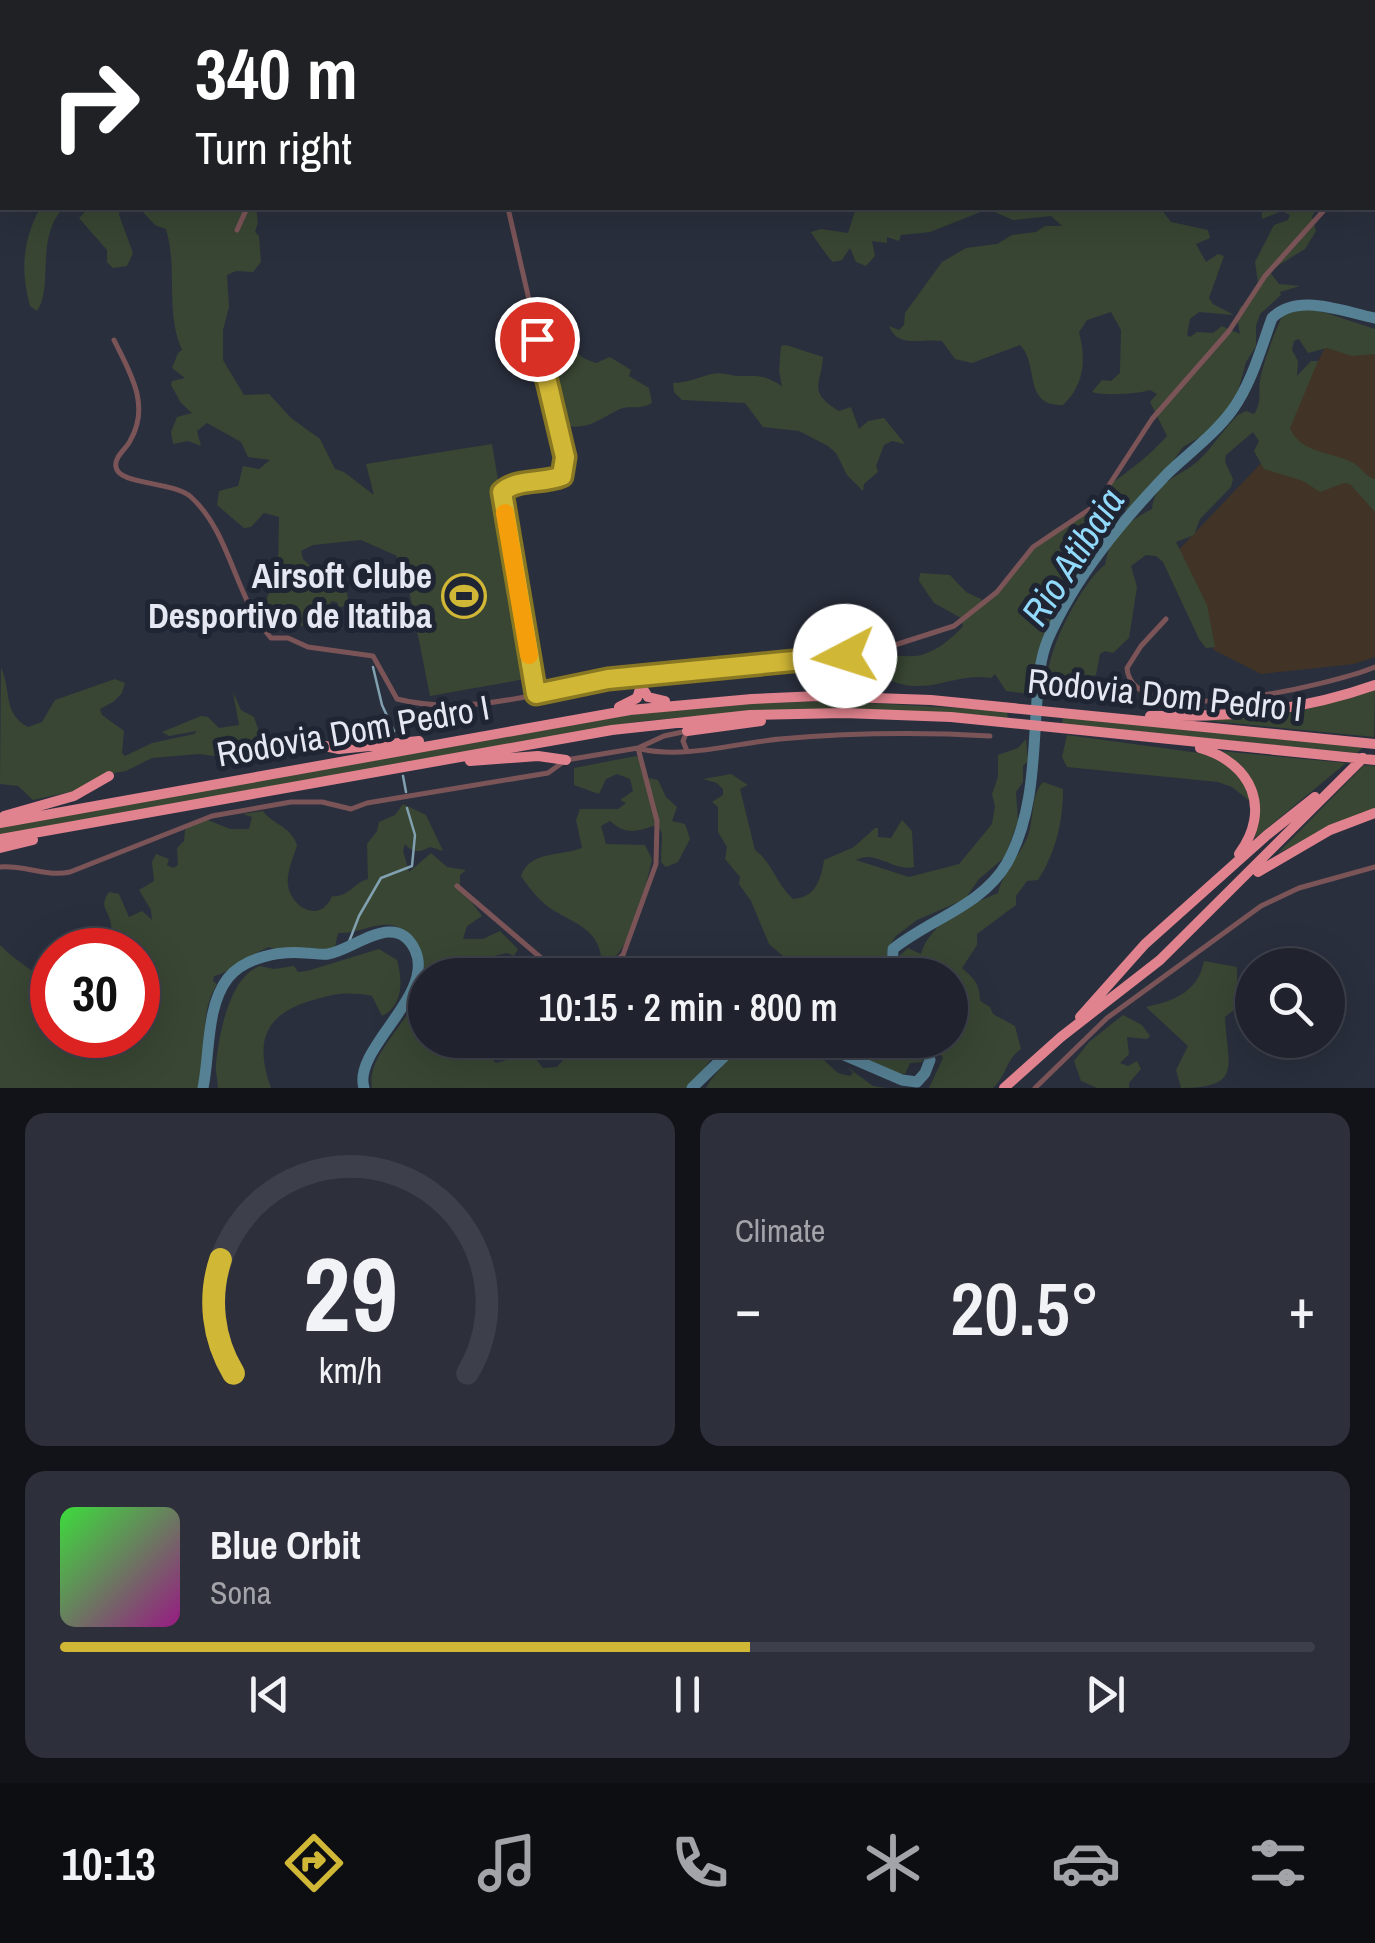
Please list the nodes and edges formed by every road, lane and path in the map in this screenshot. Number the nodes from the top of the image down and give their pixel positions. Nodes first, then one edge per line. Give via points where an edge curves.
1 (246, 210) edge
2 (508, 210) edge
3 (1324, 210) edge
4 (237, 230) dead end
5 (114, 340) dead end
6 (1166, 619) dead end
7 (1375, 667) edge
8 (641, 681) junction
9 (1375, 685) edge
10 (536, 694) junction
11 (687, 704) junction
12 (844, 713) junction
13 (585, 718) junction
14 (1121, 719) junction
15 (687, 731) junction
16 (504, 732) junction
17 (990, 736) dead end
18 (306, 742) dead end
19 (1186, 742) junction
20 (1375, 744) edge
21 (638, 748) junction
22 (687, 751) junction
23 (566, 760) junction
24 (1375, 760) edge
25 (395, 768) junction
26 (110, 776) dead end
27 (1375, 813) edge
28 (130, 816) junction
29 (0, 820) edge
30 (0, 839) edge
31 (0, 848) edge
32 (0, 867) edge
33 (1375, 867) edge
34 (1226, 872) junction
35 (457, 886) dead end
36 (1237, 886) junction
37 (1160, 931) junction
38 (1172, 948) junction
39 (541, 958) edge
40 (619, 958) edge
41 (1061, 1038) junction
42 (1004, 1088) edge
43 (1035, 1088) edge

1 - 4 street
2 - 10 street via 565,457 562,476 502,492
3 - 8 street via 1152,419 1096,506 1032,547 996,592 954,626 873,652
5 - 10 street via 141,404 132,437 117,458 120,476 175,486 192,498 268,636 373,656 397,699 408,702 440,707
6 - 7 street via 1127,668 1132,686 1149,696 1250,698
8 - 10 street
8 - 11 highway via 655,700
8 - 13 highway via 631,703
9 - 14 highway via 1288,710
11 - 13 highway, Rodovia Dom Pedro I
11 - 14 highway, Rodovia Dom Pedro I via 818,696
12 - 15 highway
12 - 19 highway, Rodovia Dom Pedro I
12 - 25 highway, Rodovia Dom Pedro I via 644,725
13 - 16 highway, Rodovia Dom Pedro I
14 - 20 highway, Rodovia Dom Pedro I
15 - 21 street
15 - 22 street
16 - 18 highway via 352,748
16 - 29 highway, Rodovia Dom Pedro I
17 - 22 street via 908,731
19 - 24 highway, Rodovia Dom Pedro I
19 - 34 highway via 1231,761 1252,792 1254,826
20 - 34 highway
20 - 36 highway
21 - 22 street
21 - 23 street
21 - 40 street via 658,821 656,864
23 - 25 highway via 522,756
23 - 32 street via 548,773 352,809 291,802 212,816 58,874
25 - 28 highway, Rodovia Dom Pedro I
26 - 29 highway via 59,802
27 - 36 highway via 1321,835
28 - 30 highway, Rodovia Dom Pedro I
28 - 31 highway
33 - 43 street via 1261,906 1107,1018
34 - 37 highway
35 - 39 street
36 - 38 highway
37 - 38 highway via 1155,945
37 - 41 highway
38 - 41 highway
41 - 42 highway

